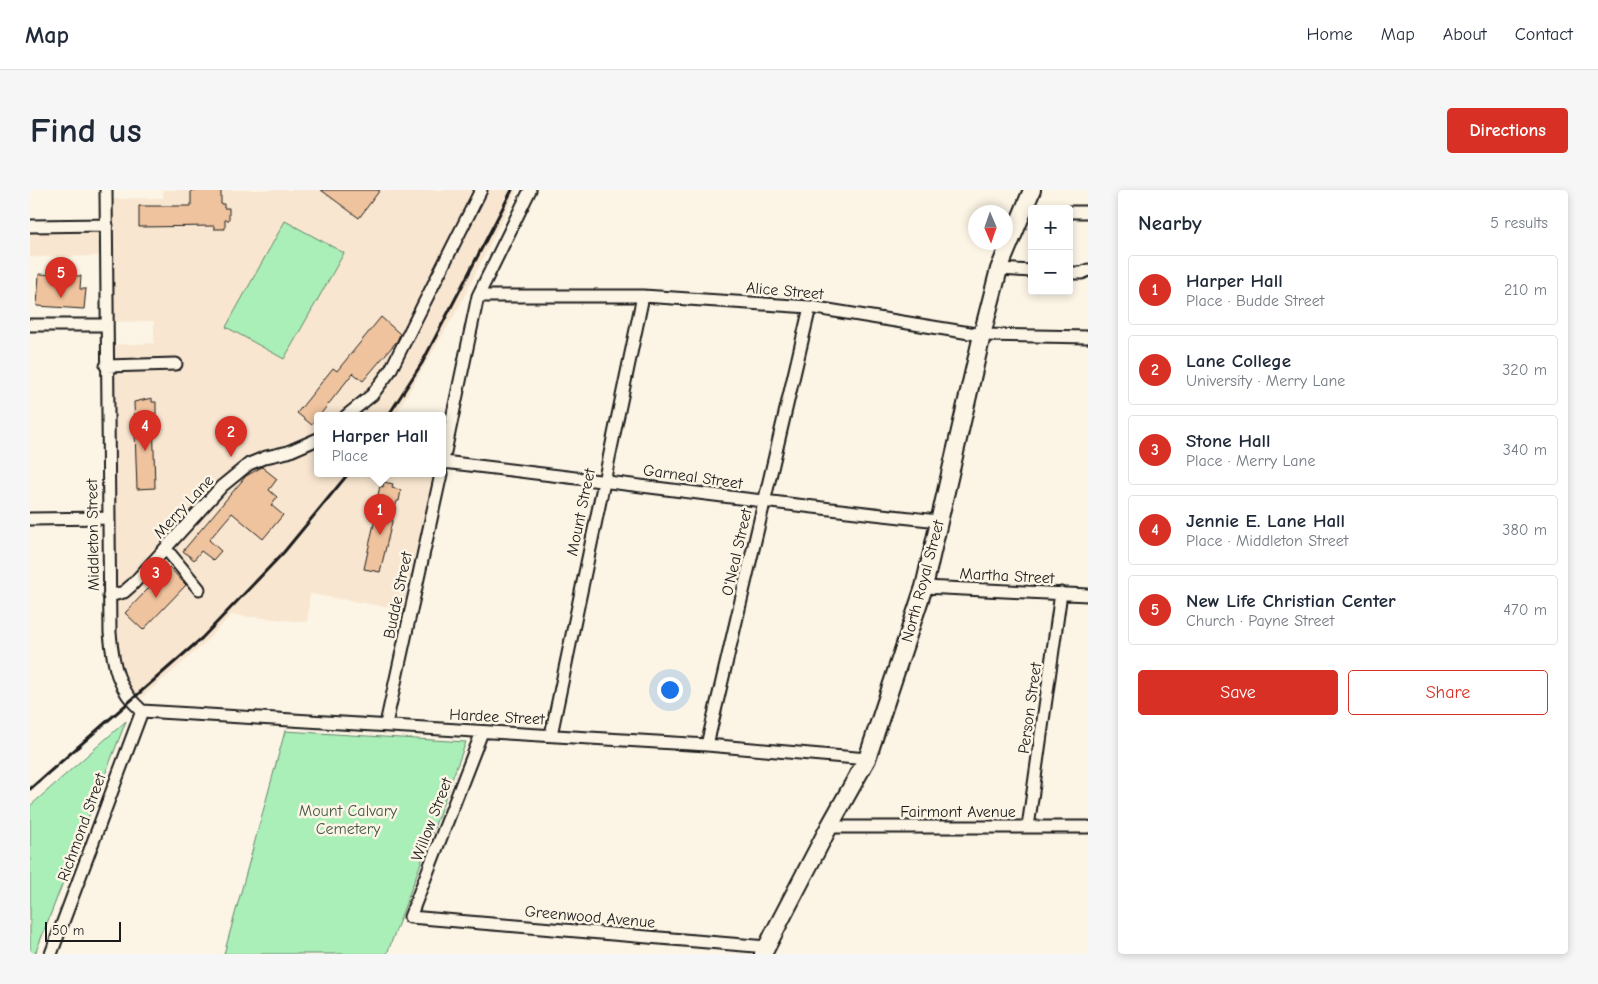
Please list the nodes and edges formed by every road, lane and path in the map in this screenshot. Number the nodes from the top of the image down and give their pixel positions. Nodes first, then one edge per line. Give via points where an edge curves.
1 (106, 190) edge
2 (481, 190) edge
3 (530, 190) edge
4 (1032, 190) edge
5 (1026, 212) edge
6 (1073, 212) edge
7 (1088, 212) edge
8 (106, 225) junction
9 (30, 226) edge
10 (999, 270) junction
11 (1088, 270) edge
12 (1028, 271) edge
13 (1073, 273) edge
14 (478, 296) junction
15 (643, 296) junction
16 (810, 307) junction
17 (30, 325) edge
18 (106, 325) junction
19 (982, 335) junction
20 (1088, 336) edge
21 (176, 364) dead end
22 (106, 366) junction
23 (351, 412) edge
24 (314, 441) edge
25 (446, 450) edge
26 (446, 464) edge
27 (440, 477) edge
28 (603, 480) junction
29 (765, 503) junction
30 (108, 518) junction
31 (30, 519) edge
32 (939, 521) junction
33 (166, 549) junction
34 (924, 587) junction
35 (199, 589) dead end
36 (1061, 594) junction
37 (1088, 595) edge
38 (109, 596) junction
39 (142, 711) junction
40 (386, 724) junction
41 (482, 732) junction
42 (551, 735) junction
43 (707, 745) junction
44 (867, 759) junction
45 (829, 827) junction
46 (1028, 827) junction
47 (1088, 827) edge
48 (410, 917) joint
49 (765, 951) edge
50 (51, 954) edge

1 - 8 street, Middleton Street
2 - 23 street via 390,372 372,395
3 - 14 street
4 - 5 main road, North Royal Street
5 - 10 main road, North Royal Street
6 - 7 street
8 - 9 street
8 - 18 street, Middleton Street
10 - 12 street
10 - 19 main road, North Royal Street
11 - 13 street
14 - 15 street, Alice Street
14 - 25 street
15 - 16 street, Alice Street
15 - 28 street, Mount Street
16 - 19 street, Alice Street
16 - 29 street, O'Neal Street
17 - 18 street
18 - 22 street, Middleton Street
19 - 20 street, Alice Street
19 - 32 main road, North Royal Street
21 - 22 street
22 - 30 street, Middleton Street
24 - 33 street, Merry Lane via 248,464 222,486
26 - 28 street, Garneal Street
27 - 40 street, Budde Street
28 - 29 street, Garneal Street
28 - 42 street, Mount Street
29 - 32 street, Garneal Street
29 - 43 street, O'Neal Street
30 - 31 street
30 - 38 street, Middleton Street
32 - 34 main road, North Royal Street
33 - 35 street
33 - 38 street, Merry Lane via 124,592
34 - 36 street, Martha Street
34 - 44 main road, North Royal Street
36 - 37 street, Martha Street
36 - 46 street, Person Street
38 - 39 street, Middleton Street via 117,678 129,700
39 - 40 street, Hardee Street
39 - 50 street, Richmond Street
40 - 41 street, Hardee Street
41 - 42 street, Hardee Street
41 - 48 street, Willow Street
42 - 43 street, Hardee Street
43 - 44 street, Hardee Street
44 - 45 main road, North Royal Street
45 - 46 street, Fairmont Avenue
45 - 49 main road, North Royal Street
46 - 47 street, Fairmont Avenue
48 - 49 street, Greenwood Avenue

